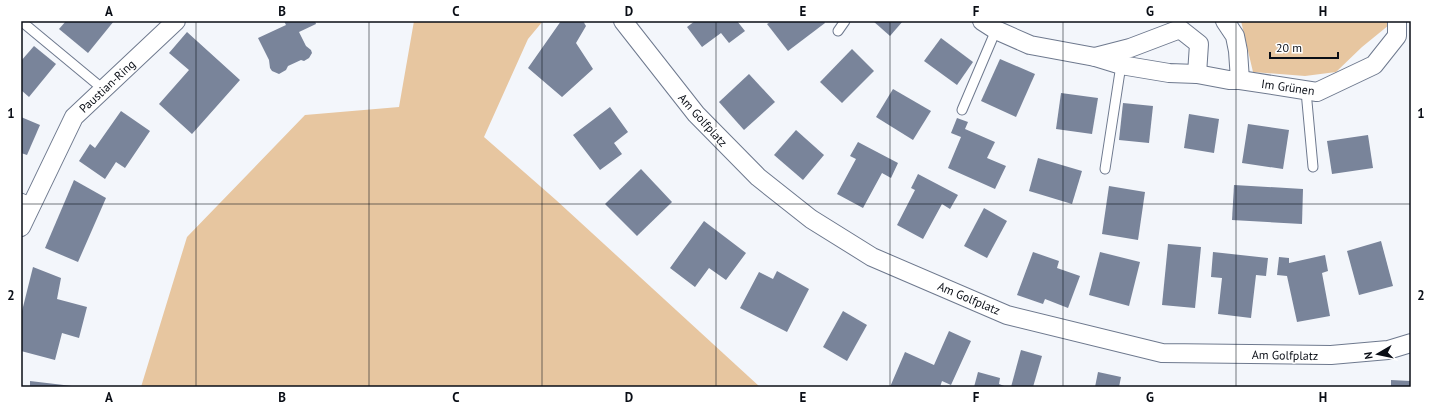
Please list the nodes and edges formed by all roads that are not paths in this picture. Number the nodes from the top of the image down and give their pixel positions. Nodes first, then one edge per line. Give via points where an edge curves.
1 (21, 21) edge
2 (176, 21) edge
3 (623, 21) edge
4 (845, 21) edge
5 (1225, 21) edge
6 (1396, 21) edge
7 (989, 25) edge
8 (1187, 25) edge
9 (838, 31) dead end
10 (1095, 57) junction
11 (1121, 65) junction
12 (1197, 74) junction
13 (1240, 80) junction
14 (103, 89) junction
15 (1306, 91) junction
16 (962, 110) dead end
17 (1313, 167) dead end
18 (1105, 169) dead end
19 (27, 200) edge
20 (21, 227) edge
21 (1411, 343) edge

1 - 14 lane
2 - 14 street, Paustian-Ring
3 - 21 street, Am Golfplatz via 696,114 758,177 811,219 872,257 1007,315 1162,353 1331,356 1388,350
4 - 9 lane
5 - 13 street via 1235,36
6 - 15 street, Im Grünen via 1397,36 1374,65 1317,92
7 - 10 street, Im Grünen via 1030,45
7 - 16 lane
8 - 10 street, Im Grünen via 1130,48
8 - 12 street, Im Grünen via 1199,44
10 - 11 street, Im Grünen
11 - 12 street, Im Grünen via 1169,73
11 - 18 lane
12 - 13 street, Im Grünen
13 - 15 street, Im Grünen
14 - 19 street, Paustian-Ring via 74,117
15 - 17 lane
19 - 20 street, Paustian-Ring

